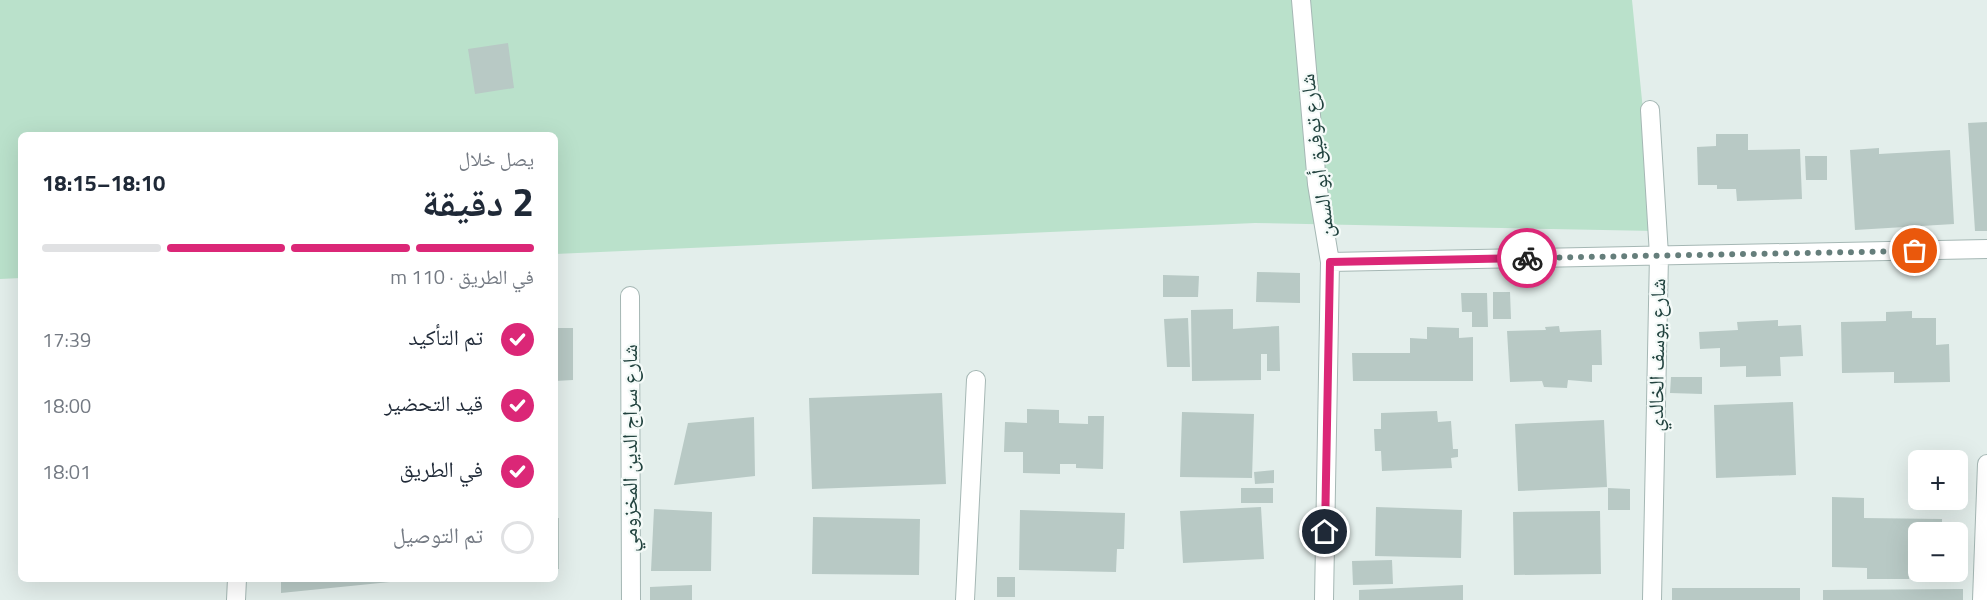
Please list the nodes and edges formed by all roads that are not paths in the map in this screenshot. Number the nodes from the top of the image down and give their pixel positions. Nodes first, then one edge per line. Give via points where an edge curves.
1 (1301, 0) edge
2 (1650, 110) dead end
3 (1987, 249) edge
4 (1659, 255) junction
5 (1330, 262) junction
6 (630, 296) dead end
7 (976, 380) dead end
8 (1987, 464) edge
9 (237, 582) edge
10 (236, 600) edge
11 (631, 600) edge
12 (965, 600) edge
13 (1324, 600) edge
14 (1652, 600) edge
15 (1982, 600) edge

1 - 5 street, شارع توفيق أبو السمن via 1317,184
2 - 4 street, شارع يوسف الخالدي
3 - 4 street
4 - 5 street
4 - 14 street, شارع يوسف الخالدي
5 - 13 street, شارع توفيق أبو السمن
6 - 11 street, شارع سراج الدين المخزومي
7 - 12 street
8 - 15 street
9 - 10 street

